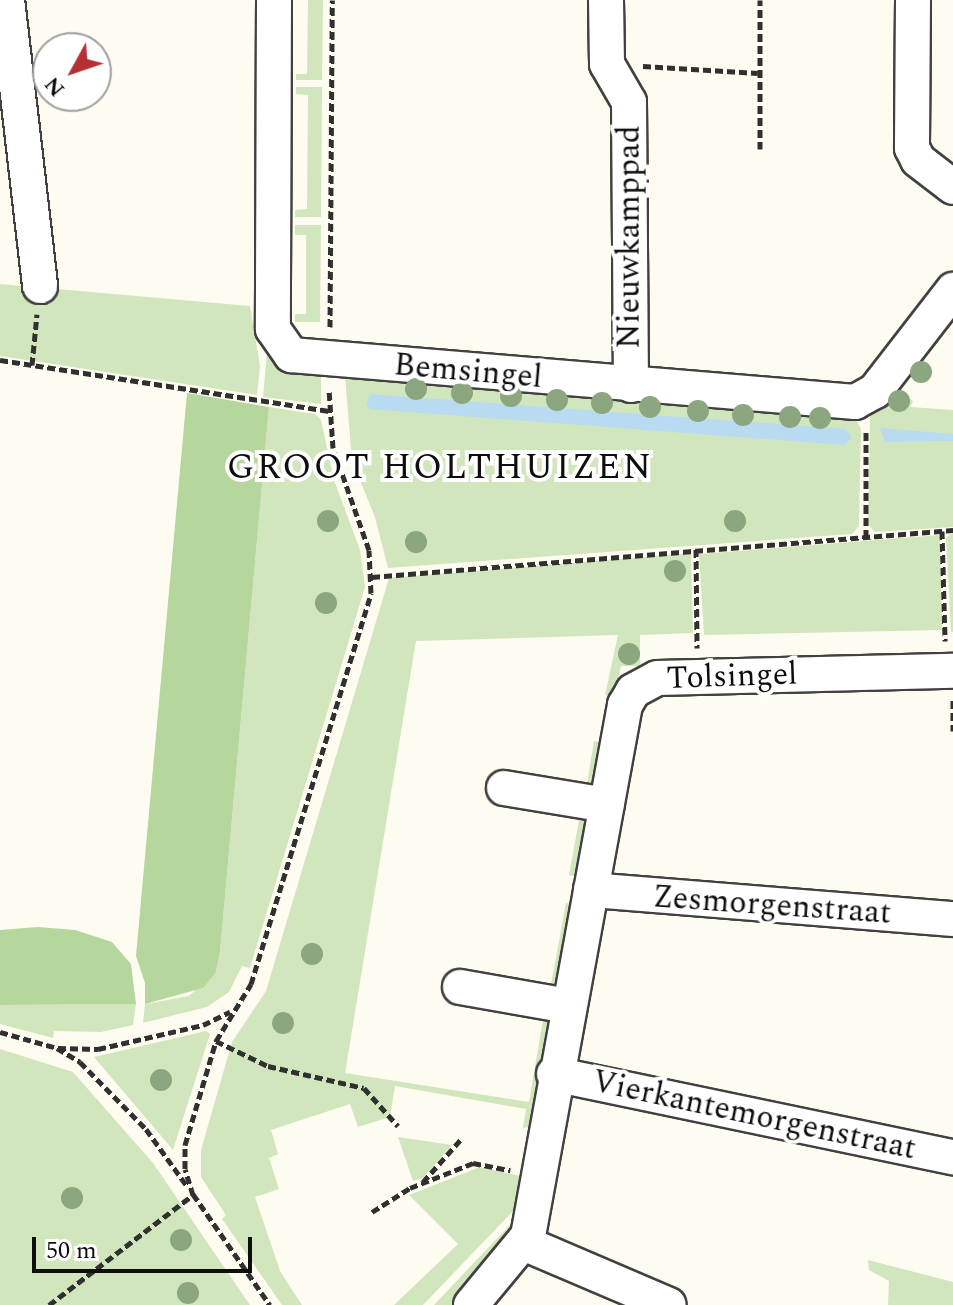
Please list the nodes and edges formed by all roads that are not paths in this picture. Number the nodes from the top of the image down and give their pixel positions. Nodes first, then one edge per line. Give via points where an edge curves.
1 (7, 0) edge
2 (274, 0) edge
3 (606, 0) edge
4 (913, 0) edge
5 (953, 187) edge
6 (40, 286) road end
7 (953, 290) edge
8 (631, 385) junction
9 (949, 671) edge
10 (504, 788) dead end
11 (607, 805) junction
12 (591, 890) junction
13 (953, 919) edge
14 (460, 987) dead end
15 (568, 1006) junction
16 (554, 1074) junction
17 (953, 1157) edge
18 (526, 1244) junction
19 (471, 1305) edge
20 (669, 1305) edge

1 - 6 street
2 - 8 street, Bemsingel via 273,329 291,355
3 - 8 street, Nieuwkamppad via 607,64 629,102
4 - 5 street via 912,148 918,160
7 - 8 street, Bemsingel via 866,399 846,403
9 - 11 street, Tolsingel via 657,678 633,691 625,705
10 - 11 street
11 - 12 street, Tolsingel
12 - 13 street, Zesmorgenstraat
12 - 15 street, Tolsingel
14 - 15 street
15 - 16 street, Tolsingel
16 - 17 street, Vierkantemorgenstraat
16 - 18 street, Tolsingel
18 - 19 street
18 - 20 street

